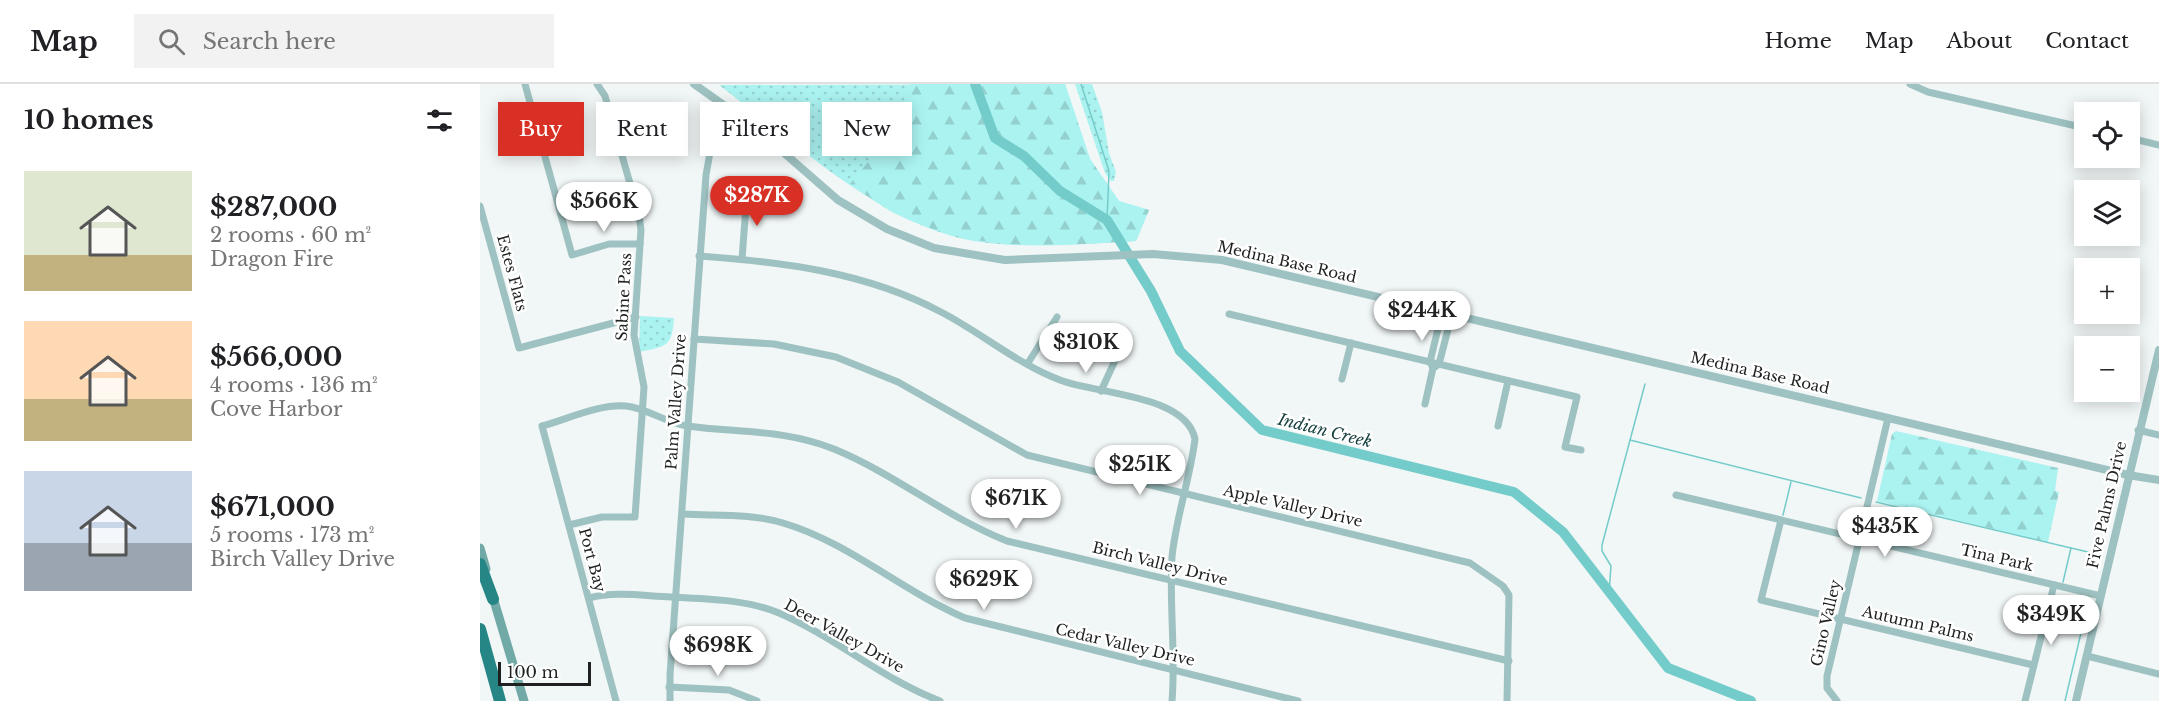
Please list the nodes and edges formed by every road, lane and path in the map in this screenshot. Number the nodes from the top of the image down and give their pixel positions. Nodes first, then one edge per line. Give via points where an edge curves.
1 (525, 84) edge
2 (597, 84) edge
3 (693, 84) edge
4 (1910, 84) edge
5 (607, 102) edge
6 (719, 102) edge
7 (2074, 125) edge
8 (2140, 140) edge
9 (2159, 145) edge
10 (623, 156) edge
11 (709, 156) edge
12 (788, 156) edge
13 (747, 193) dead end
14 (480, 206) edge
15 (640, 244) junction
16 (699, 256) junction
17 (742, 260) junction
18 (1442, 312) junction
19 (1229, 314) dead end
20 (1452, 314) junction
21 (636, 317) junction
22 (1058, 317) dead end
23 (694, 339) junction
24 (1351, 343) junction
25 (2159, 350) edge
26 (1118, 354) dead end
27 (1028, 363) junction
28 (1434, 365) junction
29 (1342, 379) dead end
30 (1508, 381) junction
31 (1101, 391) junction
32 (1425, 404) dead end
33 (642, 410) junction
34 (1888, 418) junction
35 (542, 426) joint
36 (688, 426) junction
37 (1498, 426) dead end
38 (2138, 430) junction
39 (2159, 435) edge
40 (1581, 450) dead end
41 (2128, 475) junction
42 (2159, 480) edge
43 (1184, 494) junction
44 (1676, 495) dead end
45 (682, 514) junction
46 (1781, 520) junction
47 (569, 525) junction
48 (1859, 540) junction
49 (480, 548) edge
50 (480, 564) edge
51 (1171, 581) junction
52 (2054, 585) junction
53 (2101, 596) junction
54 (589, 598) junction
55 (676, 598) junction
56 (494, 599) junction
57 (1840, 619) junction
58 (480, 629) edge
59 (2087, 656) junction
60 (1509, 661) junction
61 (2034, 665) junction
62 (1174, 672) junction
63 (2159, 674) edge
64 (669, 687) junction
65 (500, 701) edge
66 (524, 701) edge
67 (616, 701) edge
68 (670, 701) edge
69 (757, 701) edge
70 (940, 701) edge
71 (1172, 701) edge
72 (1298, 701) edge
73 (1507, 701) edge
74 (1837, 701) edge
75 (2025, 701) edge
76 (2076, 701) edge

1 - 15 street via 572,255 609,244
2 - 5 street, Sabine Pass
3 - 6 street, Medina Base Road
4 - 7 street via 1928,92
8 - 9 street
10 - 15 street, Sabine Pass via 639,215
11 - 16 street, Palm Valley Drive
12 - 18 street, Medina Base Road via 838,200 862,215 910,240 961,254 1005,260 1176,254 1222,260
13 - 17 street
14 - 21 street, Estes Flats via 519,348
15 - 21 street, Sabine Pass
16 - 17 street
16 - 23 street, Palm Valley Drive
17 - 27 street via 811,267 897,292 941,312
18 - 20 street, Medina Base Road
18 - 28 street
19 - 24 street
20 - 28 street
20 - 34 street, Medina Base Road
21 - 33 street, Sabine Pass via 635,346 644,387
22 - 27 street
23 - 36 street, Palm Valley Drive
23 - 43 street, Apple Valley Drive via 774,344 836,357 898,382 1027,455
24 - 28 street
24 - 29 street
25 - 38 street, Five Palms Drive
26 - 31 street
27 - 31 street via 1059,380
28 - 30 street
28 - 32 street
30 - 37 street
30 - 40 street via 1578,397 1565,447
31 - 43 street via 1162,406 1188,422 1195,439
33 - 35 street, Birch Valley Drive via 626,406 609,408
33 - 36 street, Birch Valley Drive
33 - 47 street, Sabine Pass via 635,517 602,517
34 - 41 street, Medina Base Road
34 - 48 street, Gino Valley
35 - 47 street, Port Bay
36 - 45 street, Palm Valley Drive
36 - 51 street, Birch Valley Drive via 777,433 831,448 874,467 993,535
38 - 39 street
38 - 41 street, Five Palms Drive
41 - 42 street, Medina Base Road
41 - 53 street, Five Palms Drive
43 - 51 street
43 - 60 street, Apple Valley Drive via 1470,563 1496,580 1509,595
44 - 46 street, Tina Park
45 - 55 street, Palm Valley Drive
45 - 62 street, Cedar Valley Drive via 765,519 794,526 965,618
46 - 48 street, Tina Park
46 - 57 street, Autumn Palms via 1761,600
47 - 54 street, Port Bay
48 - 52 street, Tina Park
48 - 57 street, Gino Valley
49 - 56 main road
50 - 56 highway
51 - 60 street, Birch Valley Drive
51 - 62 street
52 - 53 street, Tina Park
52 - 61 street
53 - 59 street, Five Palms Drive
54 - 55 street, Deer Valley Drive via 614,594
54 - 67 street, Port Bay
55 - 64 street, Palm Valley Drive
55 - 70 street, Deer Valley Drive via 738,602 780,613 912,690
56 - 66 main road
57 - 61 street, Autumn Palms
57 - 74 street, Gino Valley via 1827,676 1830,693
58 - 65 highway
59 - 63 street
59 - 76 street, Five Palms Drive
60 - 73 street, Apple Valley Drive
61 - 75 street
62 - 71 street
62 - 72 street, Cedar Valley Drive
64 - 68 street, Palm Valley Drive
64 - 69 street via 729,690

